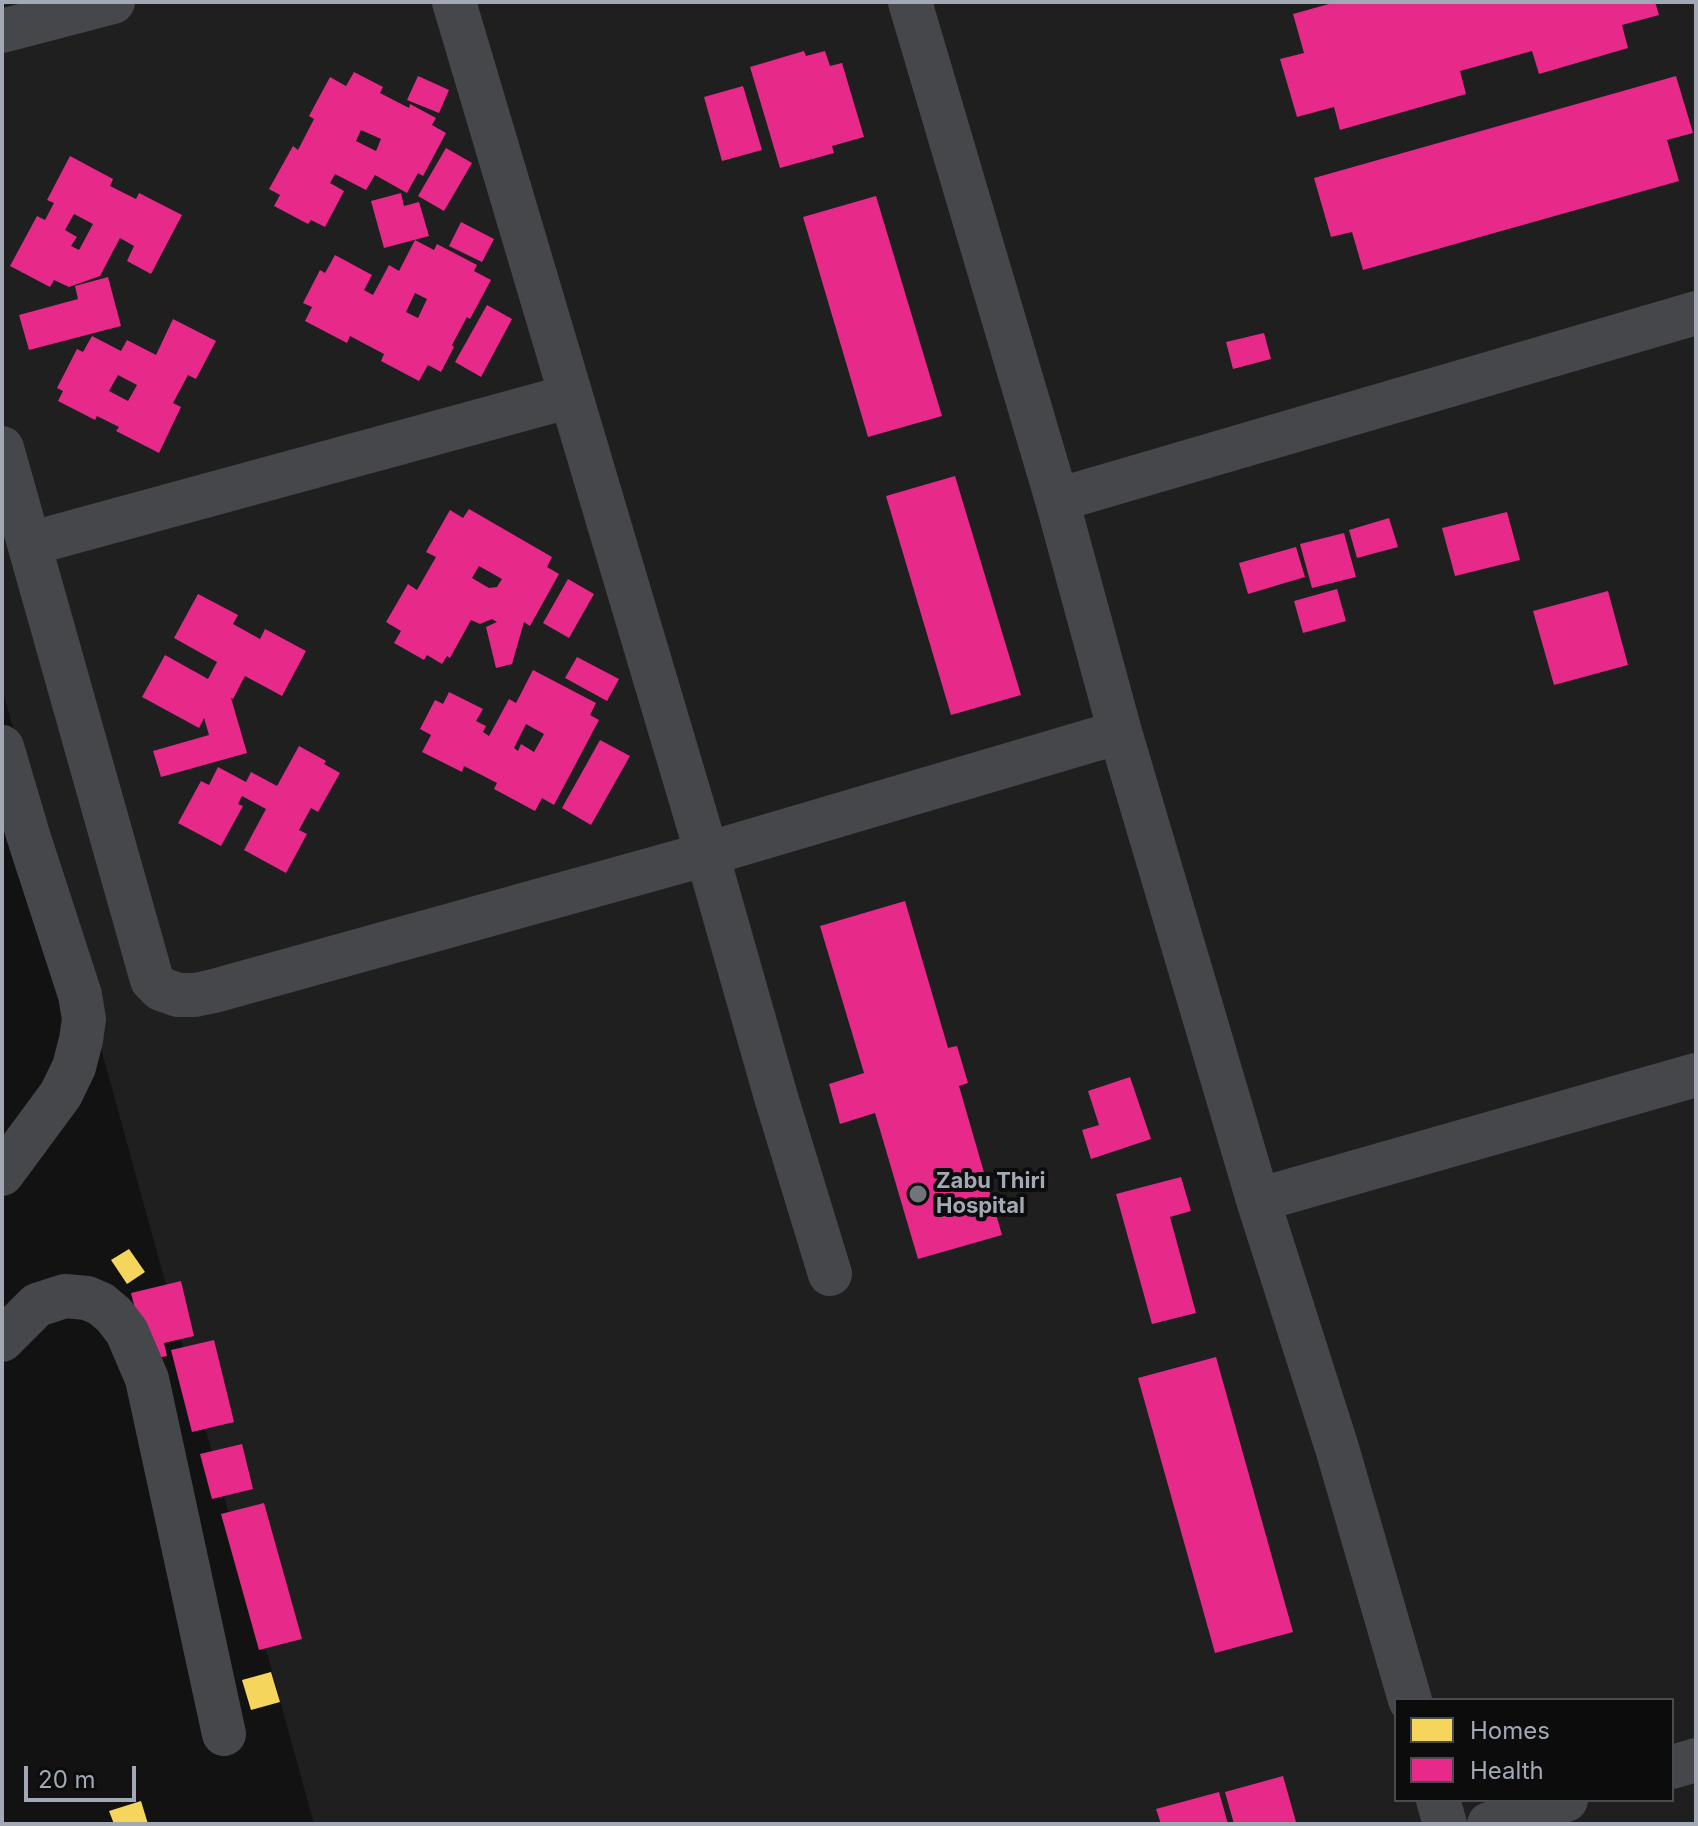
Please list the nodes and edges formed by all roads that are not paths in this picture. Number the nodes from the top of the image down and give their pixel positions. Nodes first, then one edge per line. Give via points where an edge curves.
1 (113, 2) edge
2 (454, 2) edge
3 (910, 2) edge
4 (2, 31) edge
5 (1696, 313) edge
6 (571, 396) junction
7 (2, 448) edge
8 (1057, 500) junction
9 (29, 544) junction
10 (1120, 732) junction
11 (2, 747) edge
12 (15, 840) edge
13 (707, 854) junction
14 (1696, 1075) edge
15 (2, 1174) edge
16 (1258, 1200) junction
17 (830, 1274) dead end
18 (2, 1340) edge
19 (1409, 1698) edge
20 (224, 1734) dead end
21 (1696, 1760) edge
22 (1674, 1766) edge
23 (1439, 1802) edge
24 (1560, 1802) edge
25 (1445, 1824) edge
26 (1489, 1824) edge

1 - 4 street
2 - 6 street
3 - 8 street
5 - 8 street
6 - 9 street
6 - 13 street
7 - 9 street
8 - 10 street
9 - 13 street via 146,962 161,989 178,995 214,991
10 - 13 street
10 - 16 street
11 - 12 street
12 - 15 street via 80,995 84,1019 74,1067 61,1094
13 - 17 street
14 - 16 street
16 - 19 street
18 - 20 street via 37,1305 65,1296 101,1304 127,1332 147,1379
21 - 22 street
23 - 25 street
24 - 26 street

